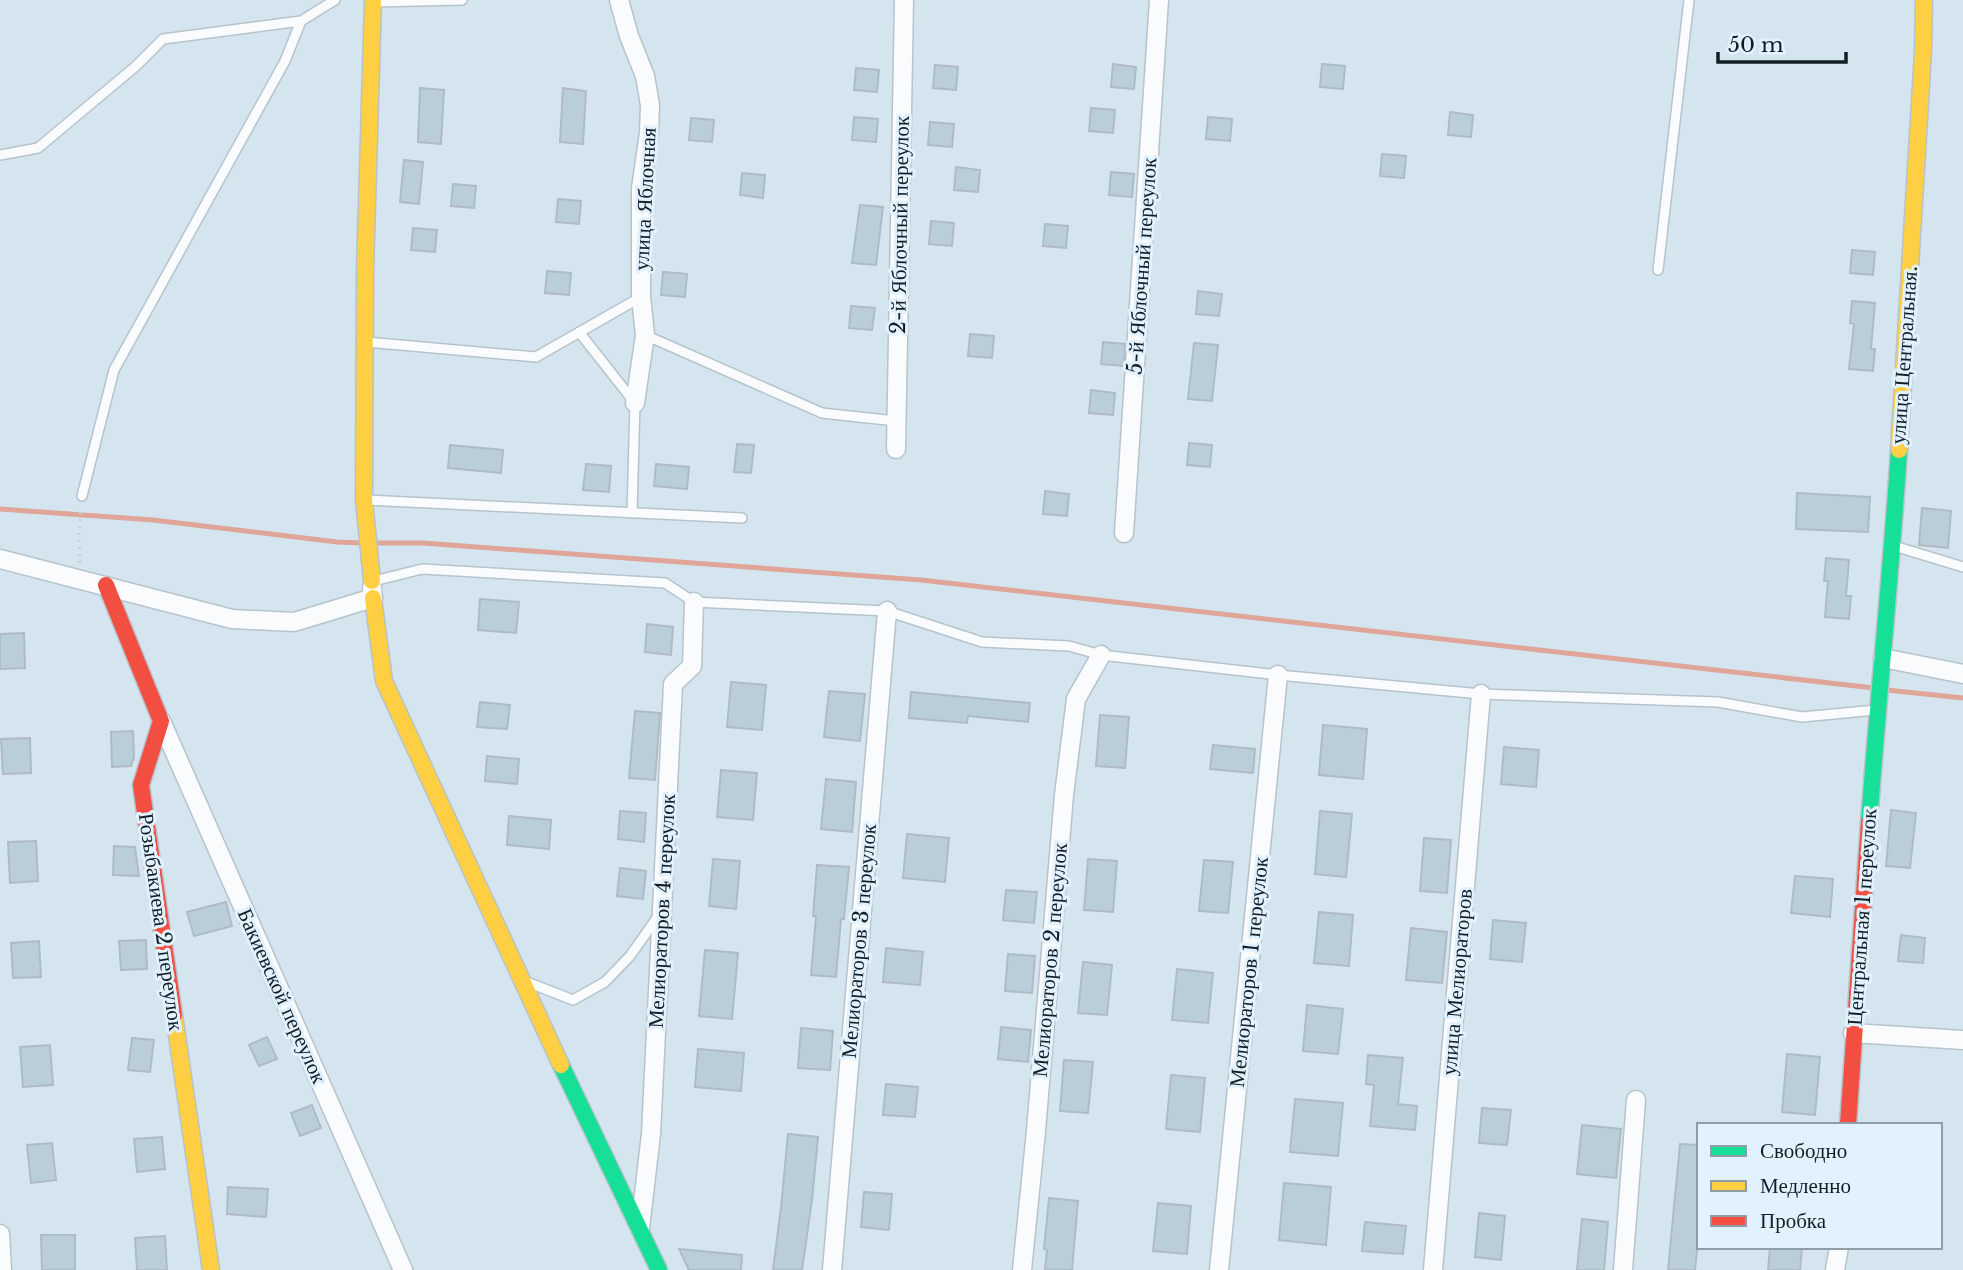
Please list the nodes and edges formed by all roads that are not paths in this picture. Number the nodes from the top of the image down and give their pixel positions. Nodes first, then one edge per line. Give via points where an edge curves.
1 (335, 0) edge
2 (462, 0) edge
3 (619, 0) edge
4 (904, 0) edge
5 (1159, 0) edge
6 (1689, 0) edge
7 (1924, 0) edge
8 (373, 1) edge
9 (301, 21) junction
10 (0, 155) edge
11 (1658, 270) dead end
12 (641, 297) junction
13 (579, 332) junction
14 (645, 335) junction
15 (365, 342) junction
16 (635, 402) junction
17 (896, 421) junction
18 (896, 449) dead end
19 (82, 496) dead end
20 (364, 500) junction
21 (632, 513) junction
22 (742, 518) dead end
23 (1124, 533) dead end
24 (1893, 545) junction
25 (0, 559) edge
26 (1963, 567) edge
27 (106, 585) junction
28 (372, 590) junction
29 (694, 602) junction
30 (887, 611) junction
31 (1101, 656) junction
32 (1883, 659) junction
33 (1963, 674) edge
34 (1278, 675) junction
35 (1481, 694) junction
36 (1877, 710) junction
37 (161, 721) junction
38 (662, 911) junction
39 (520, 979) junction
40 (1853, 1033) junction
41 (1963, 1040) edge
42 (1636, 1100) dead end
43 (1848, 1123) edge
44 (640, 1228) junction
45 (0, 1234) edge
46 (1839, 1249) edge
47 (2, 1270) edge
48 (211, 1270) edge
49 (403, 1270) edge
50 (659, 1270) edge
51 (832, 1270) edge
52 (1022, 1270) edge
53 (1219, 1270) edge
54 (1433, 1270) edge
55 (1623, 1270) edge
56 (1835, 1270) edge

1 - 9 lane
2 - 8 lane
3 - 12 street, улица Яблочная via 650,105 641,188
4 - 17 street, 2-й Яблочный переулок
5 - 23 street, 5-й Яблочный переулок
6 - 11 lane
7 - 24 street, улица Центральная.
8 - 15 street
9 - 10 lane via 163,39 38,148
9 - 19 lane via 285,61 114,370
12 - 13 lane
12 - 14 street, улица Яблочная
13 - 15 lane via 536,357
13 - 16 lane
14 - 16 street, улица Яблочная
14 - 17 lane via 822,413
15 - 20 street
16 - 21 lane
17 - 18 street, 2-й Яблочный переулок
20 - 21 lane
20 - 28 street
21 - 22 lane
24 - 26 lane
24 - 32 street, улица Центральная.
25 - 27 street
27 - 28 street via 232,619 295,622
27 - 37 street
28 - 29 lane via 422,569 665,583
28 - 39 street via 384,681
29 - 30 lane
29 - 38 street, Мелиораторов 4 переулок via 692,666 673,684
30 - 31 lane via 982,642 1069,646
30 - 51 street, Мелиораторов 3 переулок
31 - 34 lane
31 - 52 street, Мелиораторов 2 переулок via 1076,699 1065,782
32 - 33 street
32 - 36 street, улица Центральная.
34 - 35 lane
34 - 53 street, Мелиораторов 1 переулок
35 - 36 lane via 1718,702 1802,717
35 - 54 street, улица Мелиораторов
36 - 40 street, Центральная 1 переулок
37 - 48 street, Розыбакиева 2 переулок via 141,785
37 - 49 street, Бакиевской переулок
38 - 39 lane via 630,957 605,982 573,1000
38 - 44 street, Мелиораторов 4 переулок via 651,1134
39 - 44 street
40 - 41 street
40 - 43 street, Центральная 1 переулок
42 - 55 street
44 - 50 street
45 - 47 street
46 - 56 street

